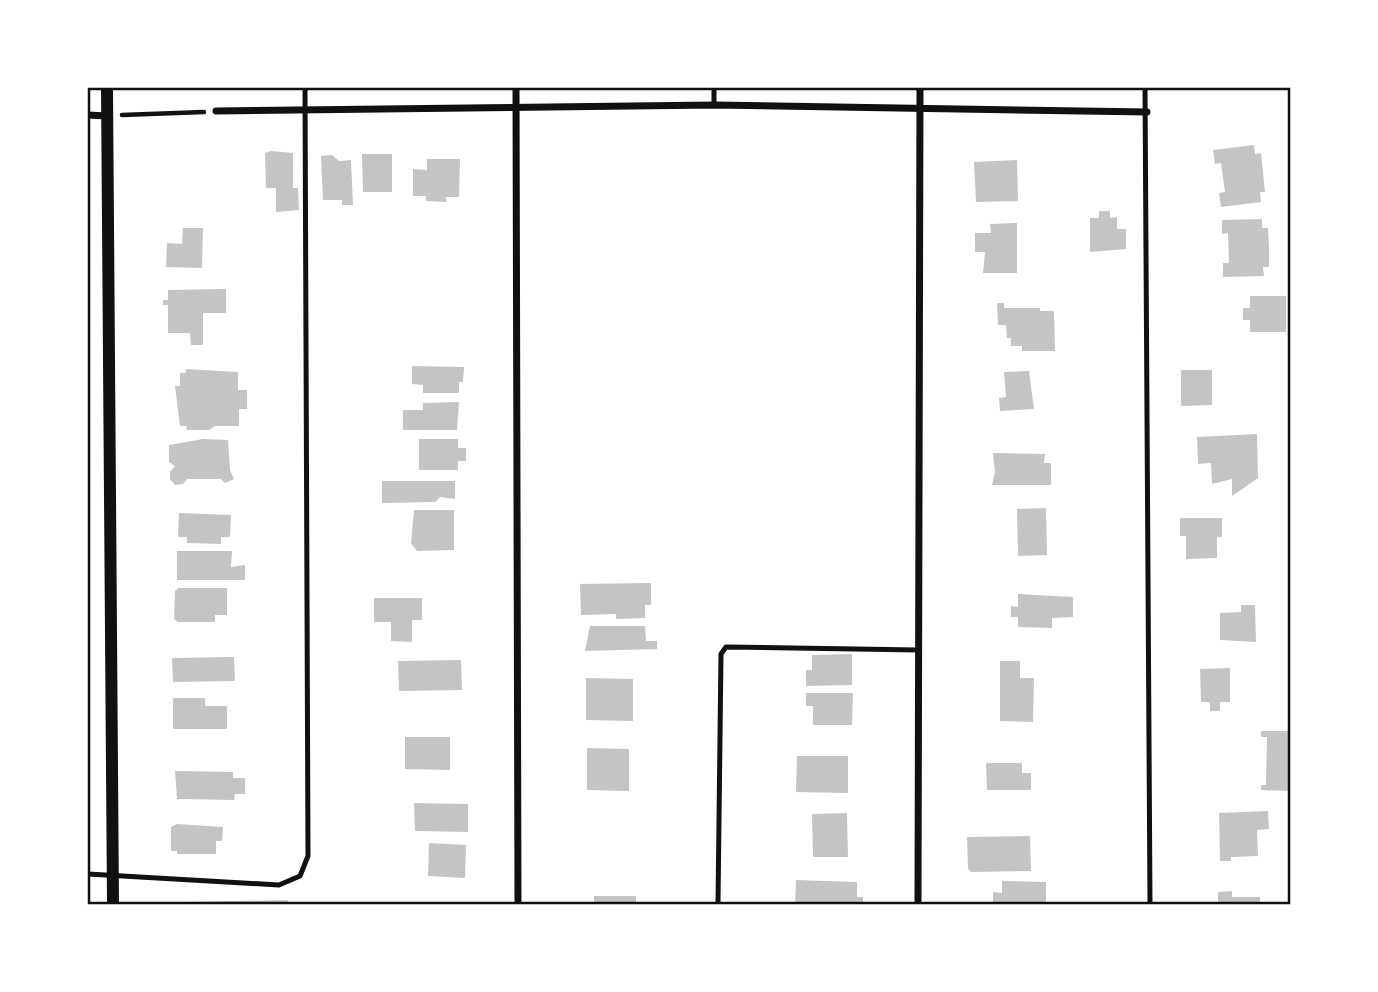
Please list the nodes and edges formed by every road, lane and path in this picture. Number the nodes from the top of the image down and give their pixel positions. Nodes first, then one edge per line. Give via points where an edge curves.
1 (107, 88) edge
2 (305, 88) edge
3 (516, 88) edge
4 (714, 88) edge
5 (920, 88) edge
6 (1145, 88) edge
7 (714, 105) junction
8 (516, 108) junction
9 (921, 109) junction
10 (216, 111) joint
11 (306, 111) junction
12 (1147, 112) junction
13 (88, 115) edge
14 (107, 116) junction
15 (918, 650) junction
16 (88, 874) edge
17 (113, 877) junction
18 (113, 905) edge
19 (519, 905) edge
20 (718, 905) edge
21 (918, 905) edge
22 (1150, 905) edge

1 - 14 street
2 - 11 lane
3 - 8 street
4 - 7 lane
5 - 9 street
6 - 12 lane
7 - 8 street
7 - 9 street
8 - 11 street
8 - 19 street
9 - 12 street
9 - 15 street
10 - 11 street
10 - 14 path
11 - 17 lane via 308,856 300,876 279,885
12 - 22 lane
13 - 14 street
14 - 17 street
15 - 20 lane via 726,648 721,654
15 - 21 street
16 - 17 lane
17 - 18 street

